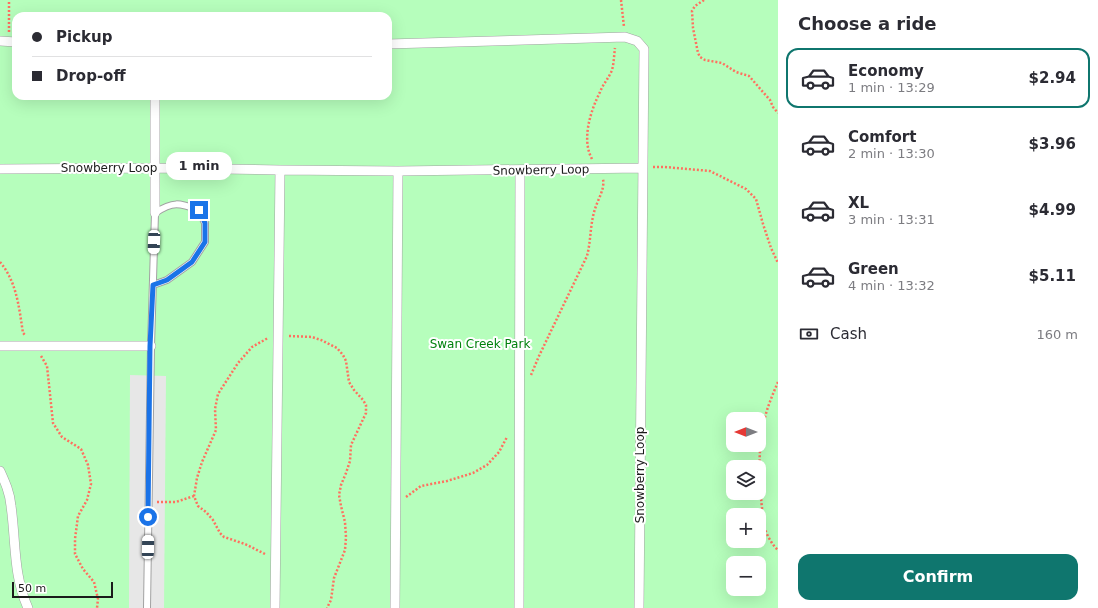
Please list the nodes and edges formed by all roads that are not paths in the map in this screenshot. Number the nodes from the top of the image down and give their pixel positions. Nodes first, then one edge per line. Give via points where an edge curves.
1 (392, 44) edge
2 (155, 100) edge
3 (155, 168) junction
4 (642, 168) junction
5 (0, 169) edge
6 (280, 170) junction
7 (520, 170) junction
8 (398, 171) junction
9 (155, 213) junction
10 (153, 285) junction
11 (0, 346) edge
12 (150, 346) junction
13 (0, 471) edge
14 (28, 608) edge
15 (147, 608) edge
16 (275, 608) edge
17 (395, 608) edge
18 (519, 608) edge
19 (639, 608) edge

1 - 4 street via 615,37 637,41 644,49
2 - 3 street
3 - 5 street, Snowberry Loop
3 - 6 street, Snowberry Loop
3 - 9 street
4 - 7 street, Snowberry Loop
4 - 19 street, Snowberry Loop
6 - 8 street, Snowberry Loop
6 - 16 street
7 - 8 street, Snowberry Loop
7 - 18 street
8 - 17 street
9 - 10 lane
9 - 10 lane via 165,206 174,204 199,210 205,223 205,242 192,262 167,280
10 - 12 lane
11 - 12 street
12 - 15 lane
13 - 14 street via 11,504 17,574 22,596

